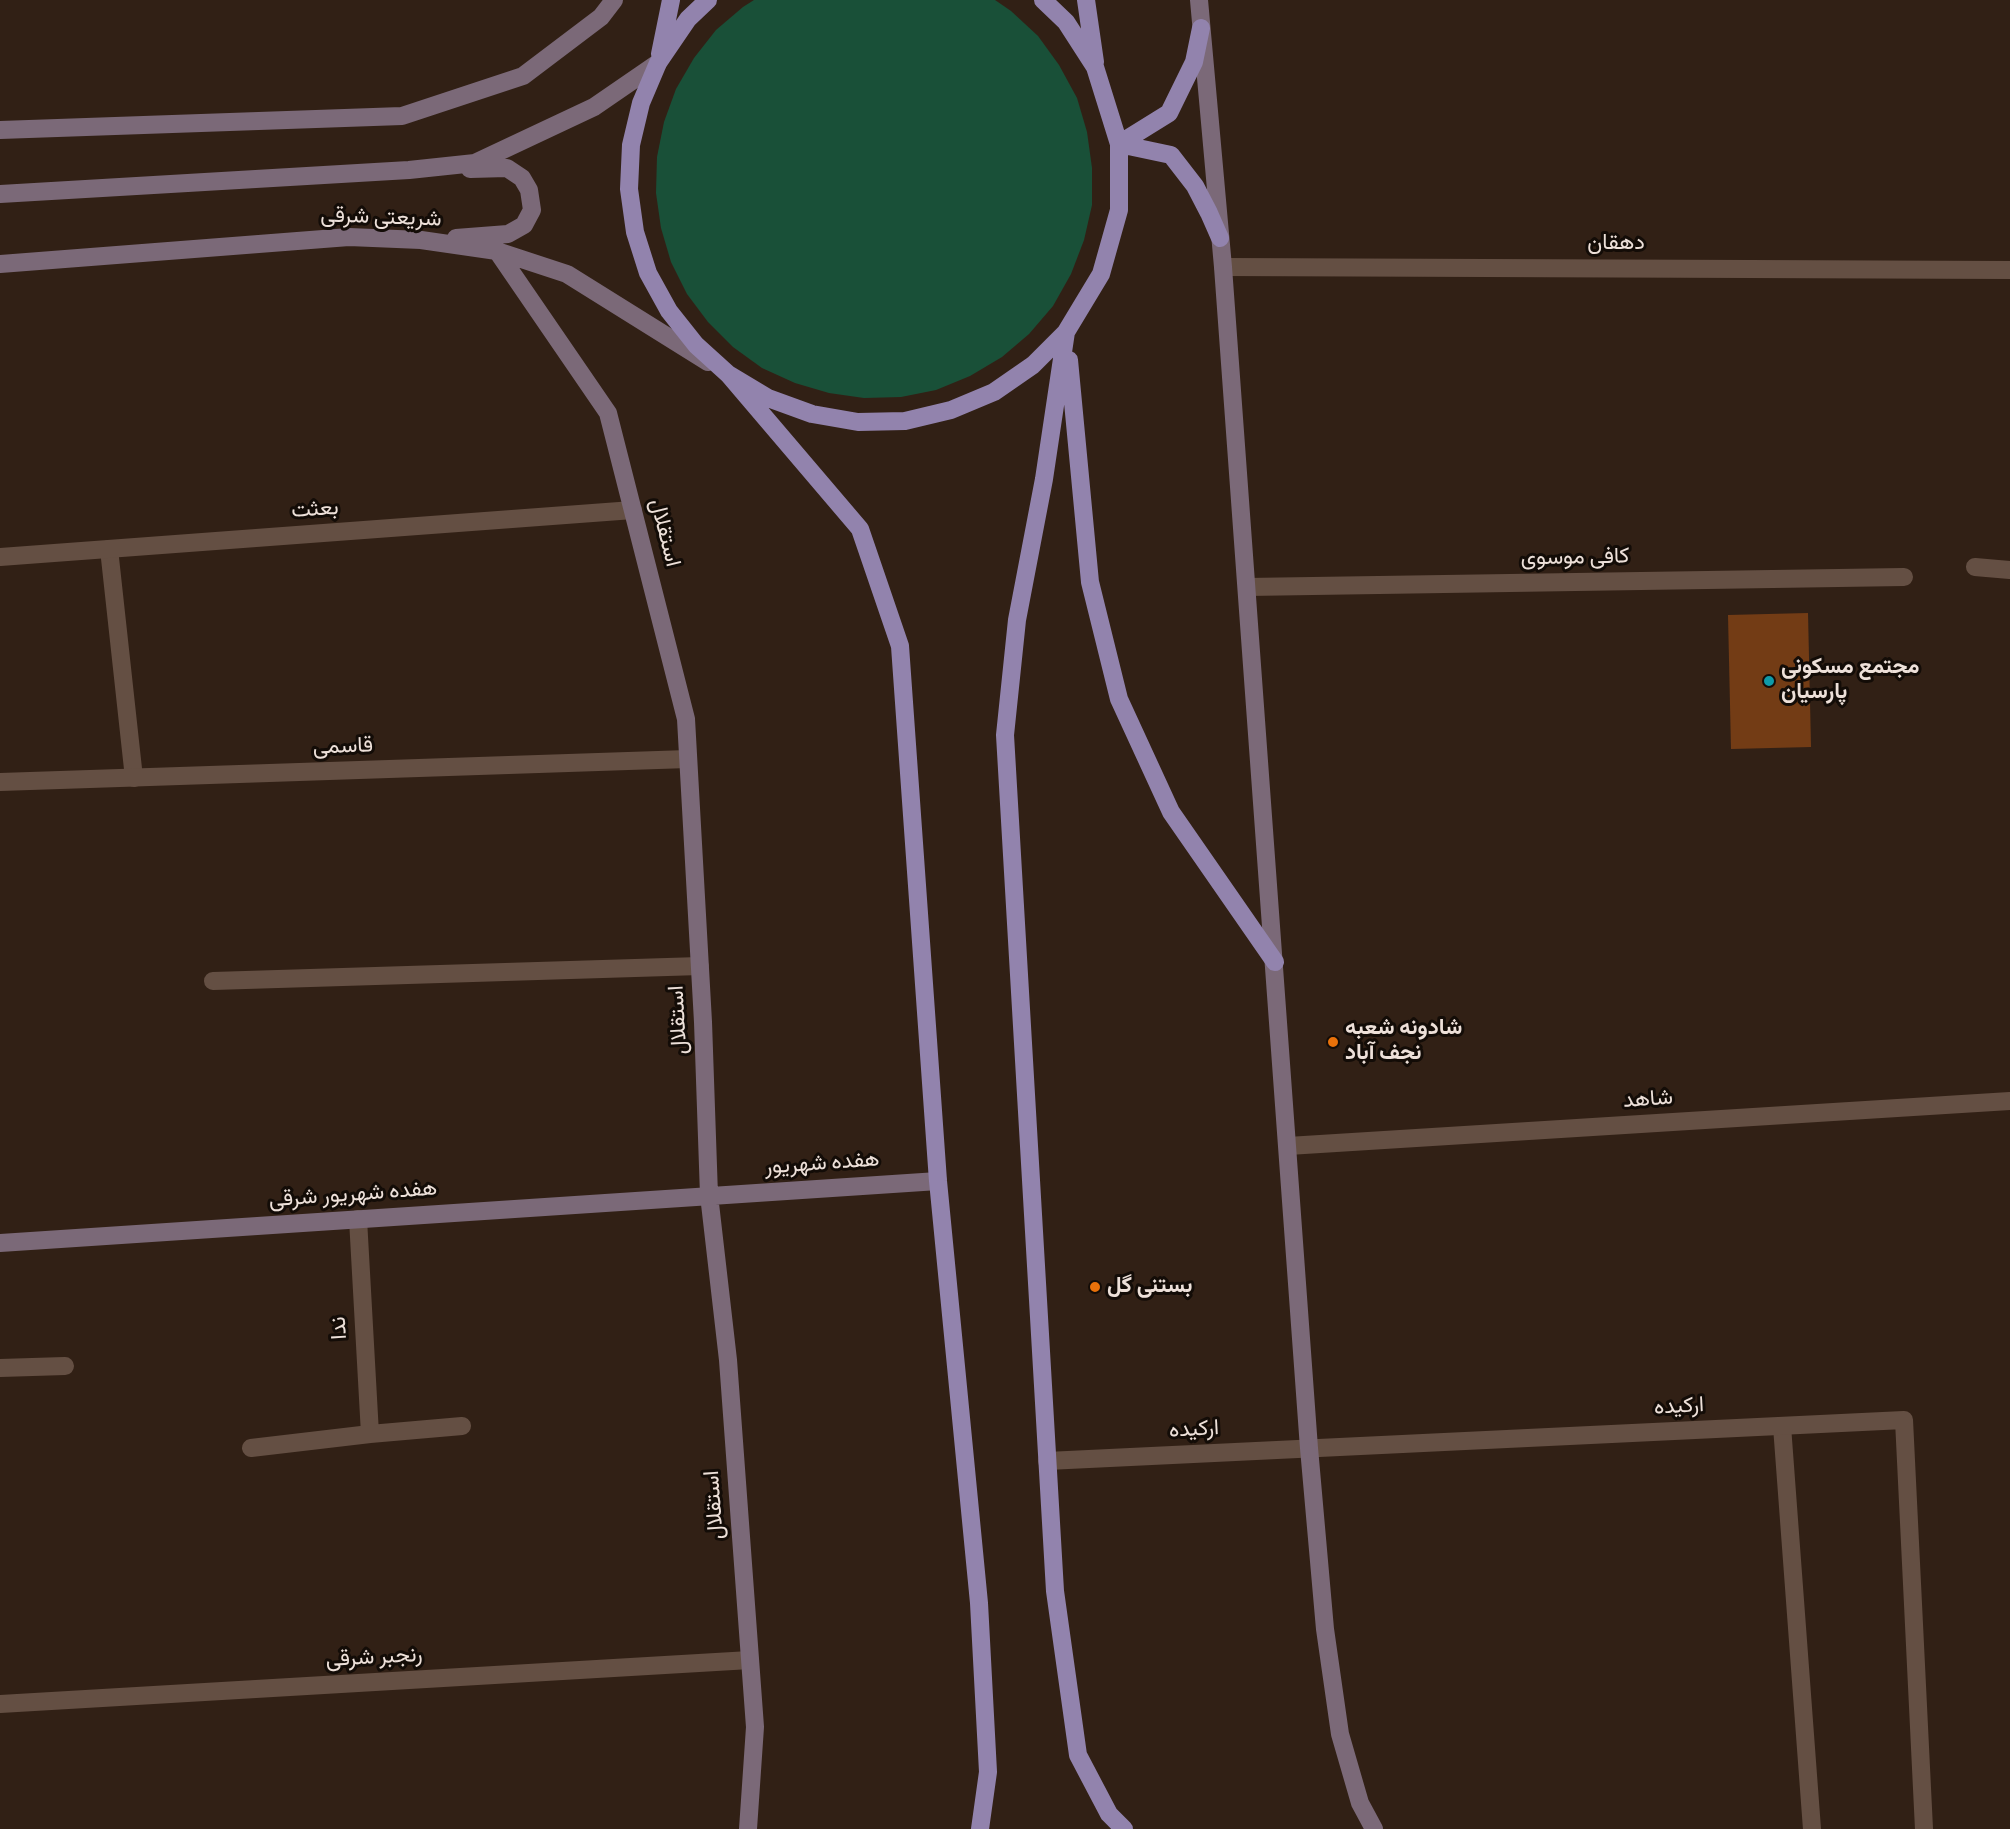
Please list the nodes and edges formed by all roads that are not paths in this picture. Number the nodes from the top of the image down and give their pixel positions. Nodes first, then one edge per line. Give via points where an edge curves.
1 (614, 0) edge
2 (671, 0) edge
3 (708, 0) edge
4 (1043, 0) edge
5 (1086, 0) edge
6 (1199, 0) edge
7 (1201, 28) junction
8 (658, 63) junction
9 (1095, 67) junction
10 (0, 130) edge
11 (1119, 144) junction
12 (409, 170) junction
13 (0, 194) edge
14 (1220, 238) junction
15 (421, 240) junction
16 (497, 251) junction
17 (0, 264) edge
18 (1223, 267) junction
19 (2010, 270) edge
20 (1066, 332) junction
21 (728, 374) junction
22 (633, 510) junction
23 (109, 549) junction
24 (0, 558) edge
25 (1975, 567) dead end
26 (2010, 570) edge
27 (1904, 577) dead end
28 (1247, 588) junction
29 (688, 759) junction
30 (134, 778) junction
31 (0, 782) edge
32 (1275, 962) junction
33 (700, 966) junction
34 (213, 981) dead end
35 (2010, 1101) edge
36 (1288, 1146) junction
37 (938, 1180) junction
38 (710, 1195) junction
39 (358, 1219) junction
40 (0, 1243) edge
41 (65, 1366) dead end
42 (0, 1368) edge
43 (462, 1426) dead end
44 (1782, 1426) junction
45 (370, 1434) junction
46 (251, 1448) dead end
47 (1310, 1448) junction
48 (1047, 1461) junction
49 (750, 1660) junction
50 (0, 1704) edge
51 (748, 1829) edge
52 (980, 1829) edge
53 (1124, 1829) edge
54 (1374, 1829) edge
55 (1812, 1829) edge
56 (1924, 1829) edge

1 - 10 street via 601,17 523,76 402,116
2 - 8 main road
3 - 8 main road via 688,19
4 - 9 main road via 1066,22
5 - 9 main road
6 - 7 street
7 - 11 main road via 1194,62 1168,113
7 - 14 street
8 - 12 street, شریعتی شرقی via 594,107 474,163
8 - 21 main road via 641,103 631,146 629,189 635,232 648,273 669,311 696,345
9 - 11 main road
11 - 14 main road via 1171,155 1194,186
11 - 20 main road via 1116,221 1101,274
12 - 13 street, شریعتی شرقی
12 - 15 street via 507,168 522,178 529,190 532,210 524,225 508,234
14 - 18 street
15 - 16 street, شریعتی شرقی
15 - 17 street, شریعتی شرقی via 349,237
16 - 21 street, شریعتی شرقی via 567,274
16 - 22 street, استقلال via 608,413
18 - 19 street, دهقان
18 - 28 street
20 - 21 main road via 1033,365 994,392 951,410 905,421 858,422 812,414 768,398
20 - 32 main road via 1090,582 1119,699 1171,812
20 - 48 main road via 1017,620 1005,735
21 - 37 main road via 860,529 900,646
22 - 23 street, بعثت
22 - 29 street, استقلال via 686,718
23 - 24 street, بعثت
23 - 30 street
25 - 26 street
27 - 28 street, کافی موسوی
28 - 32 street
29 - 30 street, قاسمی
29 - 33 street, استقلال
30 - 31 street, قاسمی
32 - 36 street
33 - 34 street
33 - 38 street, استقلال
35 - 36 street, شاهد
36 - 47 street
37 - 38 street, هفده شهریور
37 - 52 main road via 979,1603 988,1772
38 - 39 street, هفده شهریور شرقی
38 - 49 street, استقلال via 728,1360
39 - 40 street, هفده شهریور شرقی
39 - 45 street, ندا
41 - 42 street
43 - 45 street
44 - 47 street, ارکیده
44 - 55 street
44 - 56 street, ارکیده via 1904,1420
45 - 46 street
47 - 48 street, ارکیده
47 - 54 street via 1325,1629 1340,1734 1360,1803
48 - 53 main road via 1055,1591 1078,1755 1109,1814
49 - 50 street, رنجبر شرقی
49 - 51 street, استقلال via 755,1727

